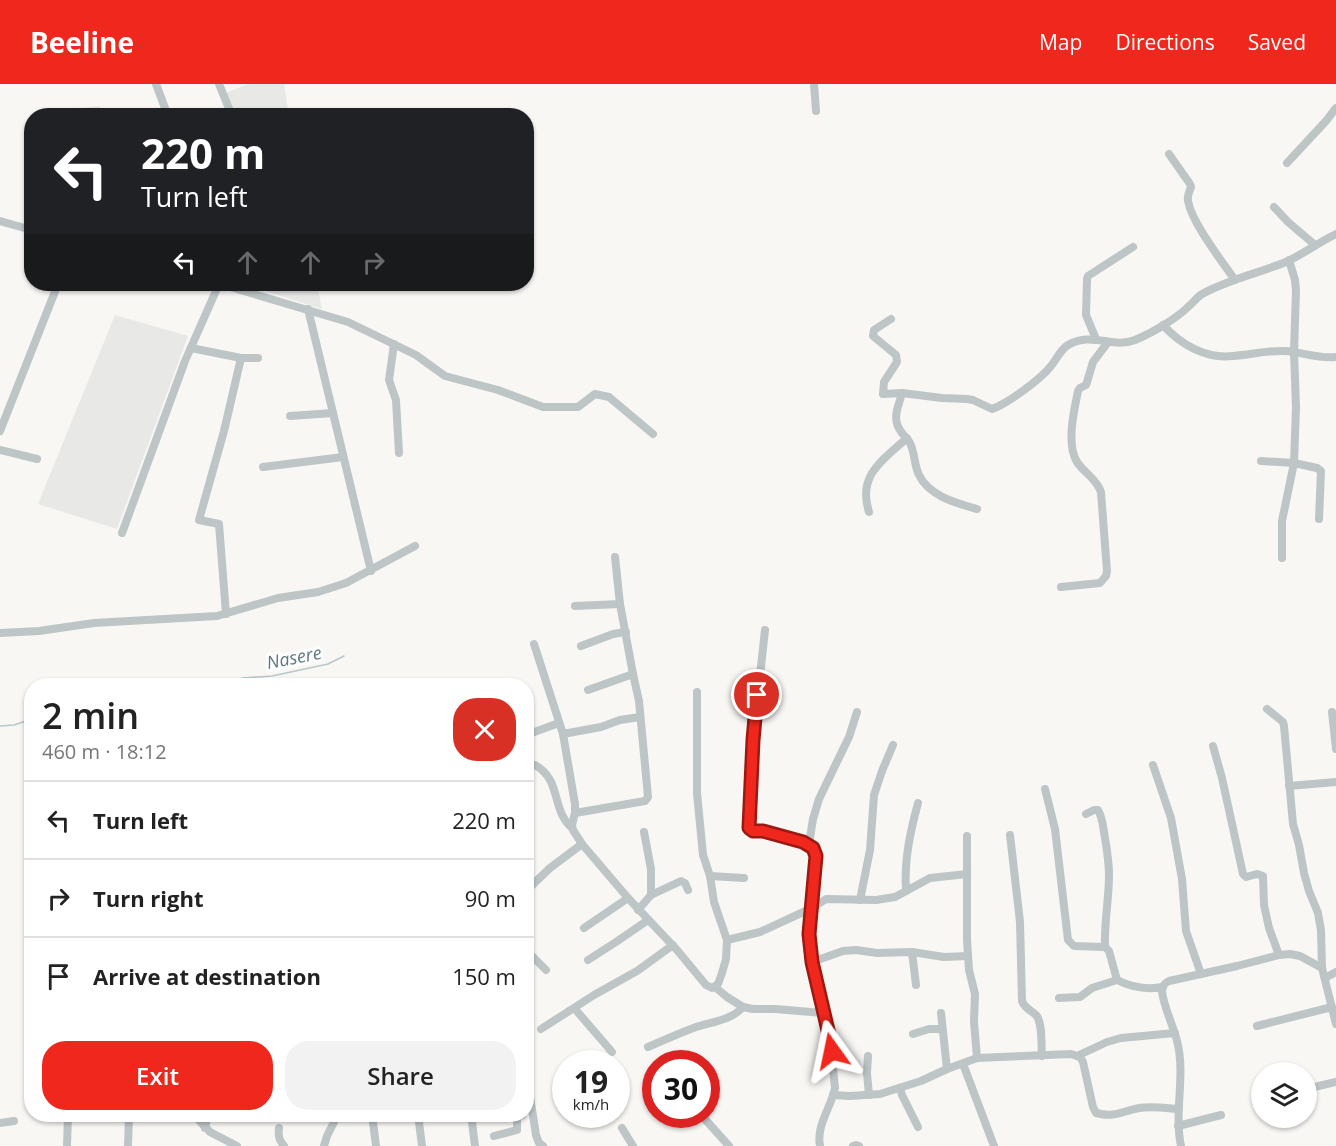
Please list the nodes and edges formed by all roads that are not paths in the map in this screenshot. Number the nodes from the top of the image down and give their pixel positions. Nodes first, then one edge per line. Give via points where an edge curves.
1 (156, 84) edge
2 (219, 84) edge
3 (814, 84) edge
4 (165, 108) edge
5 (229, 108) edge
6 (1336, 108) edge
7 (816, 111) dead end
8 (1169, 154) dead end
9 (1287, 163) dead end
10 (1274, 207) dead end
11 (0, 221) edge
12 (24, 228) edge
13 (1336, 234) edge
14 (1315, 245) junction
15 (1133, 248) dead end
16 (1289, 260) junction
17 (1235, 280) junction
18 (55, 291) edge
19 (216, 291) edge
20 (244, 291) edge
21 (308, 309) junction
22 (891, 319) dead end
23 (1163, 325) junction
24 (1096, 339) junction
25 (1108, 342) junction
26 (394, 344) junction
27 (191, 348) junction
28 (1294, 352) junction
29 (1336, 357) edge
30 (241, 358) junction
31 (258, 358) dead end
32 (902, 393) junction
33 (333, 413) junction
34 (290, 416) dead end
35 (0, 431) edge
36 (653, 434) dead end
37 (907, 438) junction
38 (0, 450) edge
39 (399, 453) dead end
40 (343, 457) junction
41 (37, 459) dead end
42 (1261, 461) dead end
43 (1294, 463) junction
44 (263, 468) dead end
45 (977, 509) dead end
46 (869, 512) dead end
47 (1319, 519) dead end
48 (122, 533) dead end
49 (415, 546) dead end
50 (615, 556) dead end
51 (1282, 558) dead end
52 (371, 571) junction
53 (1062, 587) dead end
54 (620, 604) junction
55 (575, 606) dead end
56 (226, 614) junction
57 (765, 630) dead end
58 (626, 632) junction
59 (0, 633) edge
60 (534, 644) dead end
61 (581, 646) dead end
62 (633, 674) junction
63 (588, 690) dead end
64 (698, 692) dead end
65 (1267, 709) dead end
66 (857, 712) dead end
67 (1332, 712) dead end
68 (640, 717) junction
69 (559, 723) junction
70 (534, 732) edge
71 (563, 734) junction
72 (893, 745) dead end
73 (1213, 746) dead end
74 (1336, 749) edge
75 (534, 765) edge
76 (1153, 765) dead end
77 (1336, 782) edge
78 (1289, 786) junction
79 (1045, 789) dead end
80 (918, 803) dead end
81 (575, 813) junction
82 (1086, 814) dead end
83 (572, 828) junction
84 (644, 832) dead end
85 (1010, 835) dead end
86 (967, 836) dead end
87 (582, 844) junction
88 (809, 844) junction
89 (967, 874) junction
90 (710, 876) junction
91 (744, 878) dead end
92 (534, 883) edge
93 (688, 891) dead end
94 (906, 891) junction
95 (651, 895) junction
96 (628, 898) junction
97 (860, 900) junction
98 (812, 908) junction
99 (638, 910) junction
100 (648, 920) junction
101 (584, 928) dead end
102 (727, 940) junction
103 (673, 945) junction
104 (1105, 947) junction
105 (912, 952) junction
106 (1279, 955) junction
107 (968, 956) junction
108 (534, 958) edge
109 (588, 960) dead end
110 (812, 962) junction
111 (1322, 968) junction
112 (546, 970) dead end
113 (1336, 972) edge
114 (1201, 974) junction
115 (1325, 978) junction
116 (1117, 980) junction
117 (916, 985) dead end
118 (715, 987) junction
119 (1163, 987) junction
120 (1059, 998) dead end
121 (743, 1006) junction
122 (1332, 1007) junction
123 (574, 1009) junction
124 (823, 1013) junction
125 (941, 1013) dead end
126 (1336, 1024) edge
127 (1257, 1026) dead end
128 (541, 1029) dead end
129 (942, 1029) junction
130 (1175, 1033) junction
131 (913, 1034) dead end
132 (648, 1047) dead end
133 (610, 1050) edge
134 (868, 1056) dead end
135 (1042, 1056) junction
136 (1077, 1056) junction
137 (977, 1058) junction
138 (963, 1064) junction
139 (947, 1069) junction
140 (1336, 1082) edge
141 (1317, 1086) edge
142 (900, 1088) junction
143 (833, 1095) junction
144 (869, 1095) junction
145 (1178, 1109) junction
146 (1221, 1115) dead end
147 (14, 1121) dead end
148 (68, 1122) edge
149 (129, 1122) edge
150 (200, 1122) edge
151 (206, 1122) edge
152 (334, 1122) edge
153 (373, 1122) edge
154 (419, 1122) edge
155 (472, 1122) edge
156 (521, 1122) edge
157 (529, 1122) edge
158 (0, 1123) edge
159 (1178, 1126) junction
160 (918, 1127) dead end
161 (205, 1128) junction
162 (279, 1128) dead end
163 (622, 1128) dead end
164 (713, 1128) edge
165 (494, 1136) dead end
166 (67, 1146) edge
167 (128, 1146) edge
168 (237, 1146) edge
169 (284, 1146) edge
170 (324, 1146) edge
171 (376, 1146) edge
172 (422, 1146) edge
173 (475, 1146) edge
174 (543, 1146) edge
175 (633, 1146) edge
176 (729, 1146) edge
177 (820, 1146) edge
178 (854, 1146) edge
179 (859, 1146) edge
180 (994, 1146) edge
181 (1181, 1146) edge

1 - 4 street
2 - 5 street
3 - 7 street
6 - 9 street
8 - 17 street via 1190,184 1188,202 1194,217
10 - 14 street
11 - 12 street
13 - 14 street
14 - 16 street
15 - 24 street via 1088,276 1086,315
16 - 17 street
16 - 28 street via 1296,290
17 - 23 street via 1203,293
18 - 35 street
19 - 27 street
20 - 21 street
21 - 26 street via 348,322
21 - 33 street
22 - 32 street via 874,330 873,336 897,358 884,382 883,394
23 - 25 street via 1127,342
23 - 28 street via 1182,342 1207,355
24 - 25 street
24 - 32 street via 1067,345 1050,368 992,409 973,400
25 - 53 street via 1093,362 1086,385 1078,391 1072,433 1076,460 1101,492 1107,571 1100,583
26 - 36 street via 445,376 543,407 578,407 595,394 609,397
26 - 39 street via 389,381 396,400
27 - 30 street
27 - 48 street
28 - 29 street
28 - 43 street
30 - 31 street
30 - 56 street via 199,520 219,524
32 - 37 street via 895,419
33 - 34 street
33 - 40 street
37 - 45 street via 918,474 926,484 941,496
37 - 46 street via 873,470 865,494
38 - 41 street
40 - 44 street
40 - 52 street
42 - 43 street
43 - 47 street via 1321,471
43 - 51 street via 1282,521
49 - 52 street
50 - 54 street
52 - 56 street via 318,592 278,598
54 - 55 street
54 - 58 street
56 - 59 street
57 - 88 street via 753,740 749,828
58 - 61 street
58 - 62 street
60 - 69 street
62 - 63 street
62 - 68 street
64 - 90 street via 697,793 703,855
65 - 78 street via 1283,722
66 - 88 street via 819,799
67 - 74 street
68 - 71 street
68 - 81 street via 648,799
69 - 70 street
69 - 71 street
71 - 81 street
72 - 97 street via 874,795 870,850
73 - 106 street via 1243,874 1263,876 1264,905
75 - 83 street via 546,774 563,819
76 - 114 street via 1171,818 1186,931
77 - 78 street
78 - 111 street via 1304,873 1318,913
79 - 104 street via 1055,829 1068,940 1074,946
80 - 94 street via 907,848
81 - 83 street
82 - 104 street via 1094,810 1100,813 1109,861
83 - 87 street
84 - 95 street
85 - 135 street via 1020,922 1022,1002 1040,1021
86 - 89 street
87 - 92 street
87 - 96 street
88 - 98 street via 816,856
89 - 94 street via 930,878
89 - 107 street
90 - 91 street
90 - 102 street
93 - 95 street via 681,881
94 - 97 street via 895,897
95 - 99 street
96 - 99 street
96 - 101 street
97 - 98 street via 826,899
98 - 102 street via 760,932
98 - 110 street
99 - 100 street
100 - 103 street
100 - 109 street
102 - 118 street via 726,959
103 - 118 street via 706,985
103 - 123 street
104 - 116 street
105 - 107 street
105 - 110 street via 843,951
105 - 117 street
106 - 111 street via 1300,956
106 - 114 street
107 - 137 street via 975,994
108 - 112 street
110 - 124 street
111 - 115 street
113 - 115 street
114 - 119 street via 1169,981
115 - 122 street
116 - 119 street via 1152,989
116 - 120 street via 1092,988 1080,997
118 - 121 street
119 - 130 street
121 - 124 street
121 - 132 street via 731,1016
122 - 126 street
122 - 127 street
123 - 128 street
123 - 133 street
124 - 143 street via 830,1039
125 - 129 street
129 - 131 street
129 - 139 street
130 - 136 street via 1121,1038
130 - 145 street via 1180,1055
134 - 144 street
135 - 136 street
135 - 137 street
136 - 145 street via 1083,1062 1096,1113 1119,1114 1142,1107
137 - 138 street
138 - 139 street
138 - 180 street
139 - 142 street
140 - 141 street
142 - 144 street
142 - 160 street
143 - 144 street
143 - 177 street via 820,1127
145 - 159 street
146 - 159 street
147 - 158 street
148 - 166 street
149 - 167 street
150 - 161 street
151 - 161 street
152 - 170 street
153 - 171 street
154 - 172 street
155 - 173 street
156 - 165 street via 517,1130
157 - 174 street
159 - 181 street
161 - 168 street
162 - 169 street via 279,1140
163 - 175 street
164 - 176 street
178 - 179 street

